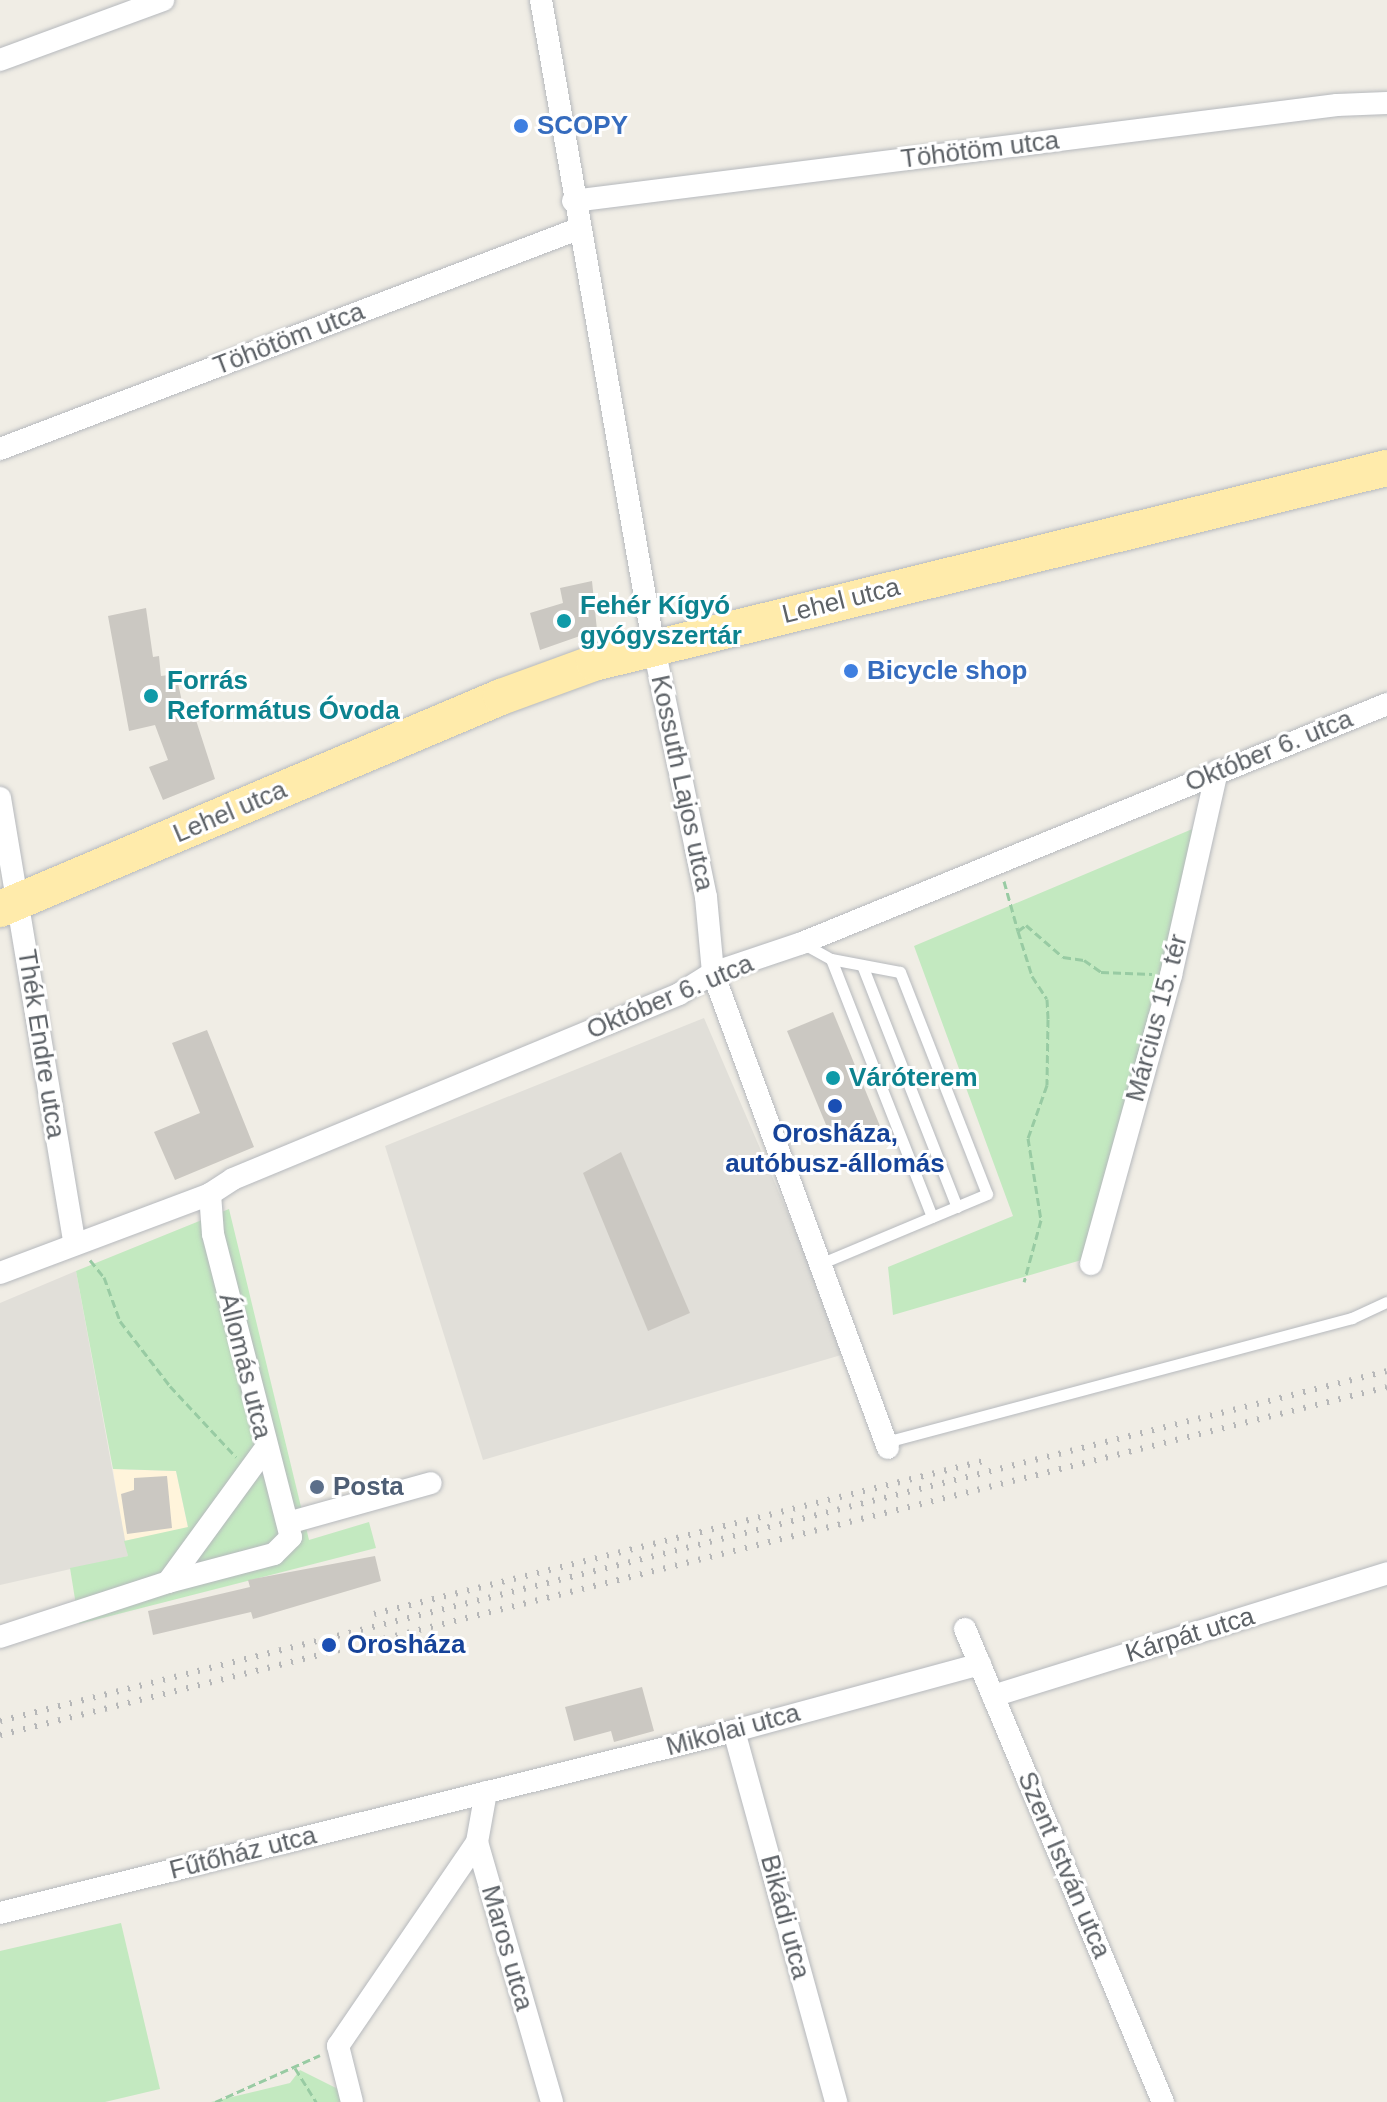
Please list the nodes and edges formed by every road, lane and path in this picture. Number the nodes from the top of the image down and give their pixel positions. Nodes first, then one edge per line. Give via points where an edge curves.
1 (163, 0) edge
2 (541, 0) edge
3 (0, 60) edge
4 (1387, 103) edge
5 (573, 201) junction
6 (578, 229) junction
7 (0, 449) edge
8 (1387, 468) edge
9 (654, 648) junction
10 (1387, 704) edge
11 (1217, 771) junction
12 (0, 798) edge
13 (998, 862) junction
14 (9, 905) edge
15 (1018, 931) junction
16 (802, 943) junction
17 (831, 959) junction
18 (862, 965) junction
19 (713, 973) junction
20 (1171, 975) junction
21 (210, 1194) junction
22 (957, 1207) junction
23 (932, 1217) junction
24 (74, 1242) junction
25 (820, 1264) junction
26 (1091, 1264) dead end
27 (0, 1273) edge
28 (1024, 1282) dead end
29 (1387, 1302) edge
30 (887, 1445) joint
31 (265, 1449) junction
32 (248, 1470) junction
33 (431, 1483) dead end
34 (290, 1530) junction
35 (1387, 1573) edge
36 (168, 1582) junction
37 (965, 1629) dead end
38 (0, 1637) edge
39 (980, 1664) junction
40 (993, 1696) junction
41 (734, 1731) junction
42 (486, 1792) junction
43 (477, 1842) junction
44 (0, 1913) edge
45 (338, 2046) junction
46 (295, 2068) junction
47 (222, 2100) edge
48 (215, 2102) edge
49 (316, 2102) edge
50 (352, 2102) edge
51 (552, 2102) edge
52 (836, 2102) edge
53 (1163, 2102) edge

1 - 3 street
2 - 5 street, Kossuth Lajos utca
4 - 5 street, Töhötöm utca
5 - 6 street, Kossuth Lajos utca
6 - 7 street, Töhötöm utca
6 - 9 street, Kossuth Lajos utca
8 - 9 main road, Lehel utca
9 - 14 main road, Lehel utca via 501,697
9 - 19 street, Kossuth Lajos utca via 706,897
10 - 11 street, Október 6. utca
11 - 13 street, Október 6. utca
11 - 20 street, Március 15. tér
12 - 14 street, Thék Endre utca
13 - 15 path
13 - 16 street, Október 6. utca
14 - 24 street, Thék Endre utca
15 - 20 path via 1026,925 1063,957 1084,960 1101,972
15 - 28 path via 1032,976 1047,999 1048,1019 1047,1085 1028,1138 1041,1220
16 - 17 lane
16 - 19 street, Október 6. utca
17 - 18 lane
17 - 23 lane
18 - 22 lane
18 - 22 lane via 900,972 987,1194
19 - 21 street, Október 6. utca via 679,994 243,1175
19 - 25 street, Kossuth Lajos utca
20 - 26 street, Március 15. tér
21 - 24 street, Október 6. utca
21 - 31 street, Állomás utca via 213,1234
22 - 23 lane
23 - 25 lane
24 - 27 street, Október 6. utca
24 - 32 path via 104,1277 120,1321 170,1386
25 - 30 street, Kossuth Lajos utca
29 - 30 lane via 1352,1318
31 - 32 street
31 - 34 street, Állomás utca
32 - 36 street
33 - 34 street
34 - 36 street via 274,1554
35 - 40 street, Kárpát utca
36 - 38 street
37 - 39 street, Szent István utca
39 - 40 street, Szent István utca
39 - 41 street, Mikolai utca
40 - 53 street, Szent István utca
41 - 42 street, Mikolai utca
41 - 52 street, Bikádi utca
42 - 43 street, Maros utca
42 - 44 street, Fűtőház utca
43 - 45 street
43 - 51 street, Maros utca
45 - 46 path
45 - 50 street
46 - 47 path
46 - 49 path
47 - 48 path

